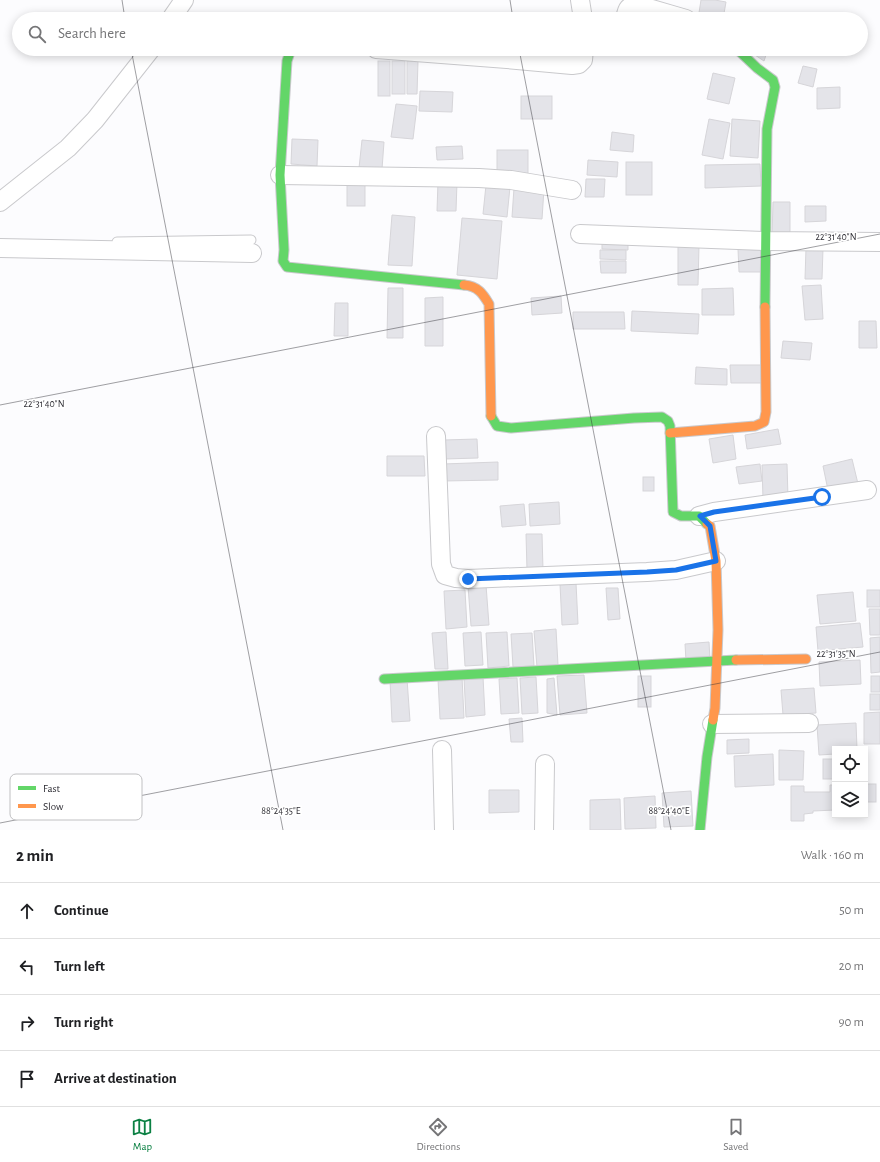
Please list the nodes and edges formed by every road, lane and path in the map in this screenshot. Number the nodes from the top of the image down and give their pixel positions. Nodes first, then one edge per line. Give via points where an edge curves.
1 (184, 0) edge
2 (580, 0) edge
3 (176, 12) edge
4 (582, 12) edge
5 (627, 12) edge
6 (662, 12) edge
7 (146, 56) edge
8 (289, 56) edge
9 (468, 56) edge
10 (583, 56) edge
11 (744, 56) edge
12 (280, 175) junction
13 (572, 190) dead end
14 (0, 202) edge
15 (580, 234) dead end
16 (766, 241) junction
17 (0, 242) edge
18 (880, 242) edge
19 (252, 246) joint
20 (0, 248) edge
21 (670, 433) junction
22 (436, 436) dead end
23 (867, 490) dead end
24 (700, 516) junction
25 (716, 561) junction
26 (806, 659) dead end
27 (716, 660) junction
28 (384, 679) dead end
29 (809, 723) dead end
30 (712, 724) junction
31 (442, 750) dead end
32 (545, 764) dead end
33 (444, 830) edge
34 (544, 830) edge
35 (700, 830) edge

1 - 3 street
2 - 4 street
5 - 6 street via 631,5
7 - 14 street via 90,126 68,148
8 - 12 street
9 - 10 street via 572,66 579,64
11 - 16 street via 773,80 775,87 767,129
12 - 13 street via 479,178 511,180
12 - 21 street via 283,261 287,267 468,285 482,292 489,304 492,416 497,426 511,428 662,417 668,421
15 - 16 street
16 - 18 street
16 - 21 street via 764,422 754,426
17 - 19 lane
19 - 20 street
21 - 24 street via 673,512 680,516
22 - 25 street via 441,564 445,575 468,579 618,574 676,570
23 - 24 street
24 - 25 street via 710,526
25 - 27 street
26 - 27 street
27 - 28 street
27 - 30 street
29 - 30 street
30 - 35 street
31 - 33 street
32 - 34 street

